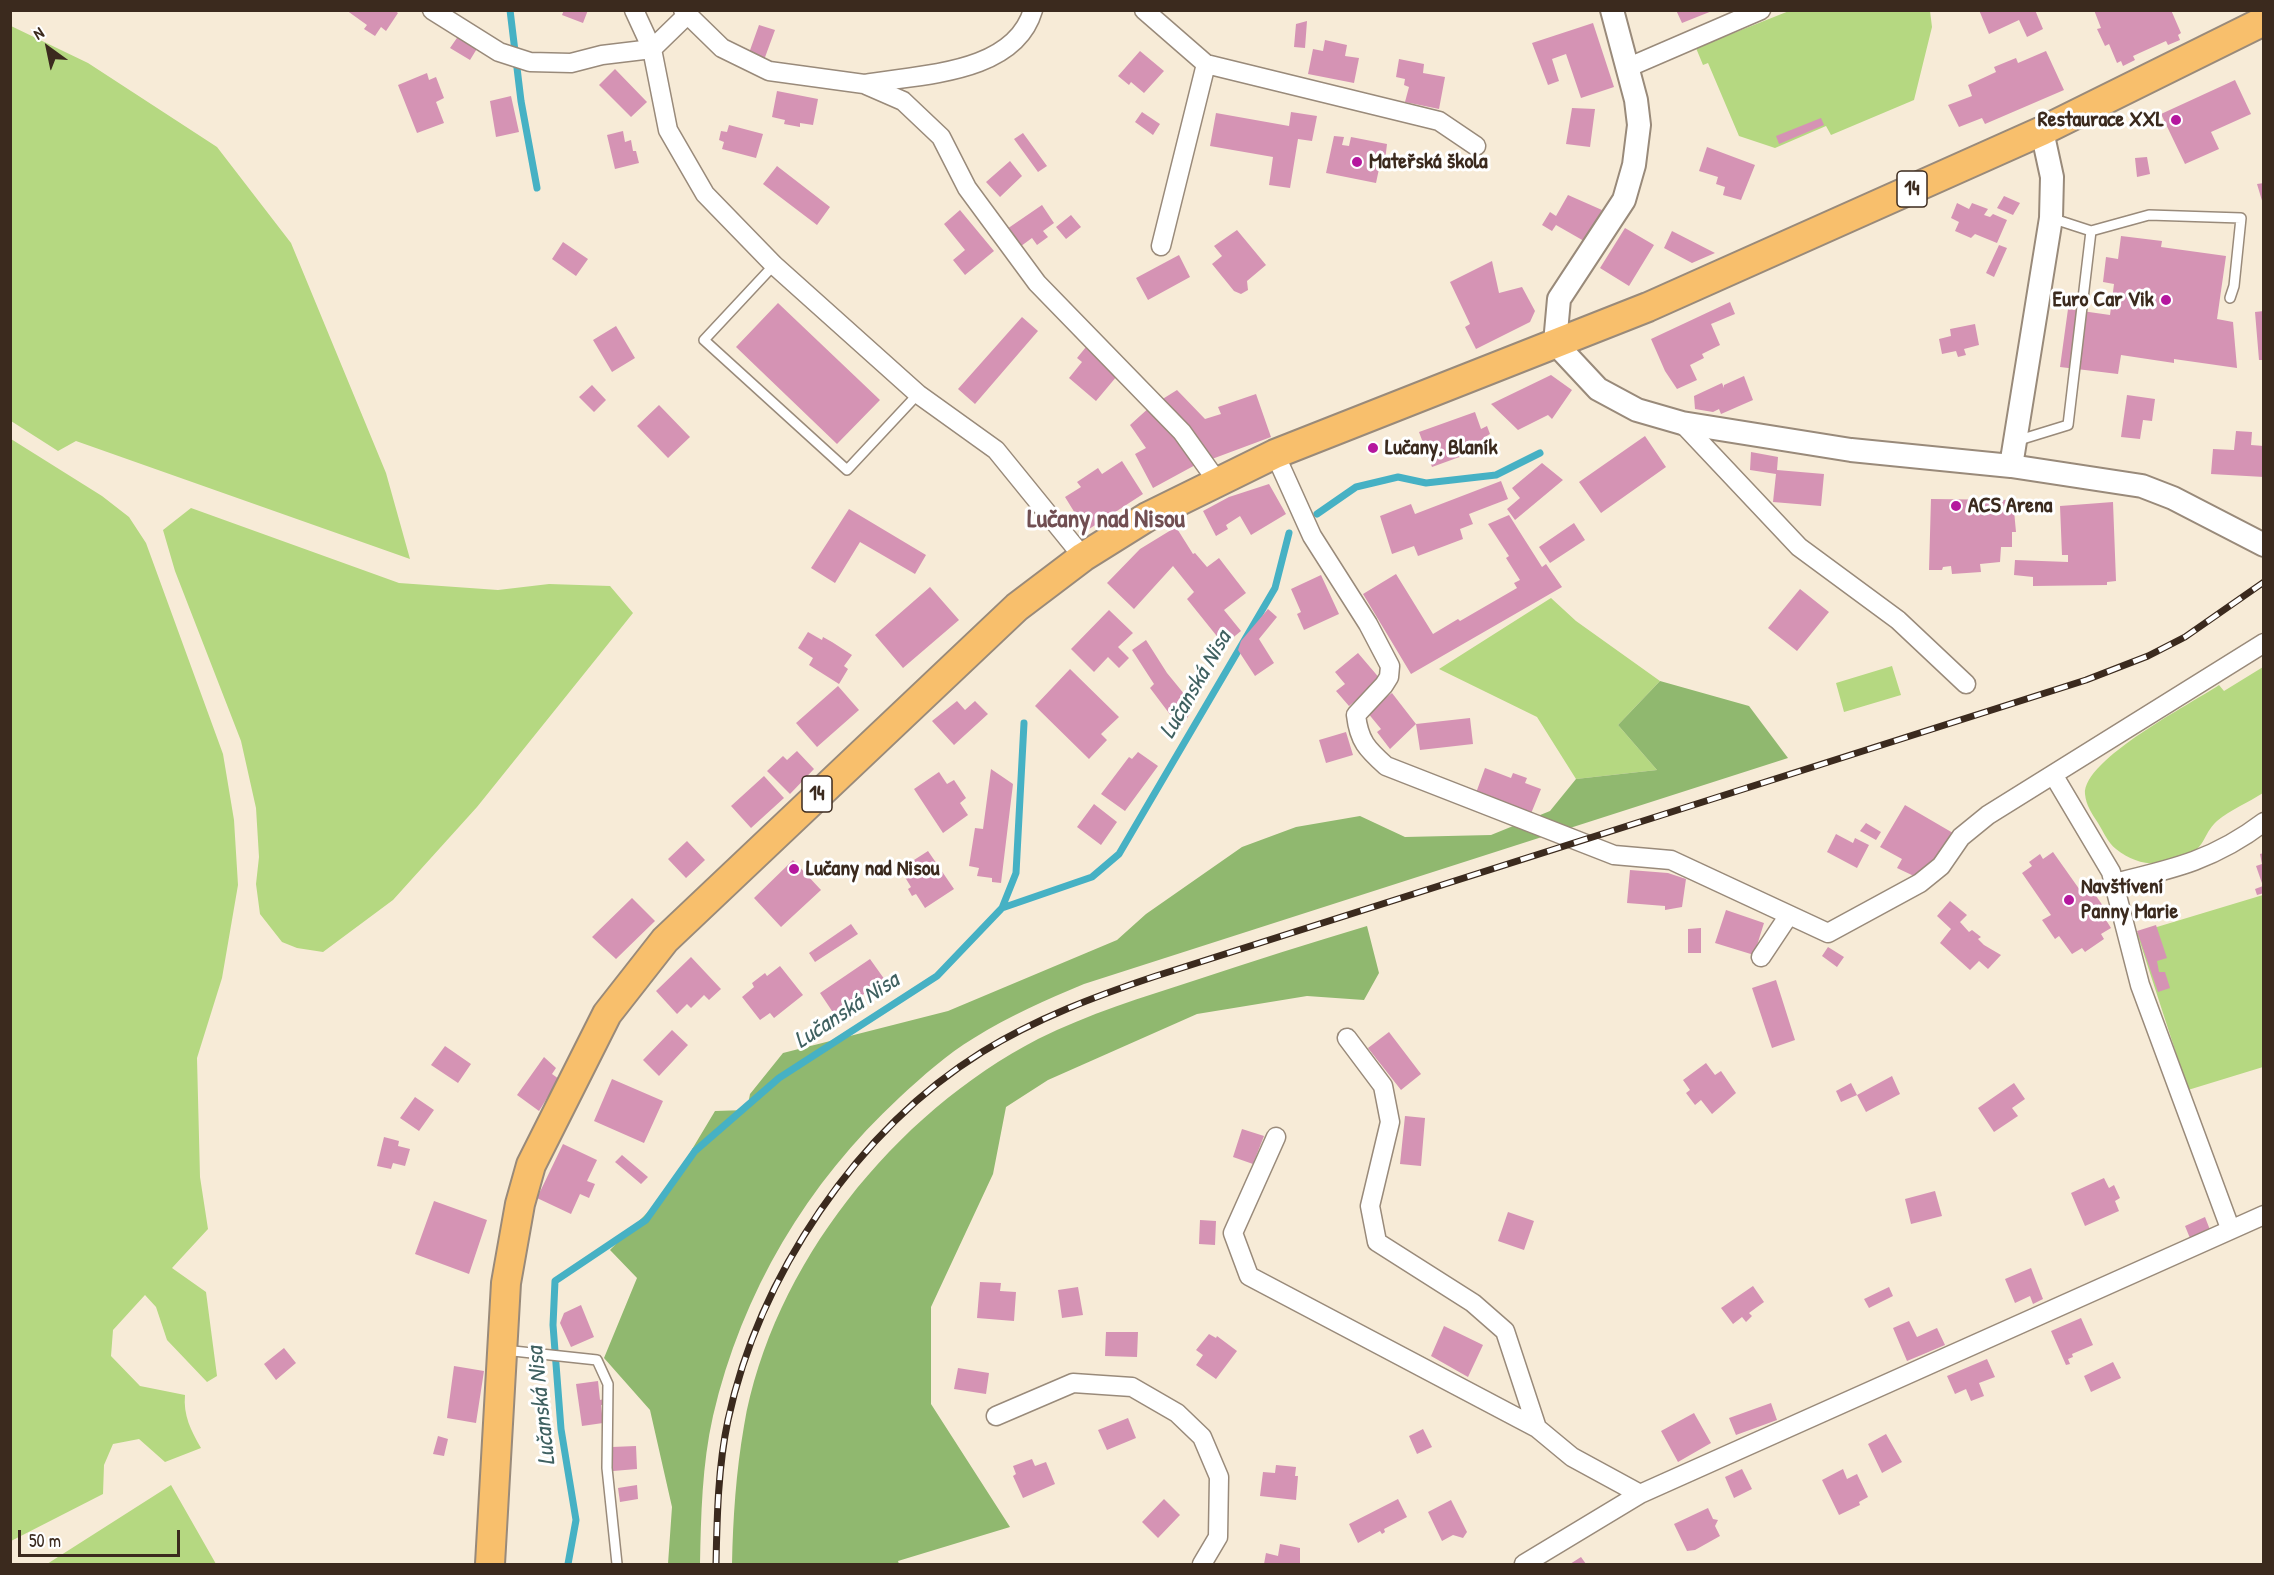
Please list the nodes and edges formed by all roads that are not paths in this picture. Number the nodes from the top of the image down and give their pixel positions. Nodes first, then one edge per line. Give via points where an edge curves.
1 (432, 10) edge
2 (634, 10) edge
3 (1033, 10) edge
4 (1144, 10) edge
5 (1612, 10) edge
6 (1761, 10) edge
7 (685, 13) edge
8 (2264, 21) edge
9 (652, 49) junction
10 (1206, 64) junction
11 (1629, 67) junction
12 (864, 84) junction
13 (2042, 131) junction
14 (1476, 146) dead end
15 (2050, 218) junction
16 (2091, 231) junction
17 (1161, 246) dead end
18 (774, 265) junction
19 (2230, 298) dead end
20 (1554, 343) junction
21 (918, 394) junction
22 (1682, 423) junction
23 (2016, 441) junction
24 (1275, 454) junction
25 (2011, 466) junction
26 (1217, 481) junction
27 (2262, 543) edge
28 (1083, 557) junction
29 (2264, 643) edge
30 (1966, 684) dead end
31 (2054, 776) junction
32 (2264, 822) edge
33 (2114, 883) junction
34 (1789, 915) junction
35 (1761, 957) dead end
36 (1347, 1038) dead end
37 (1276, 1137) dead end
38 (2264, 1215) edge
39 (2230, 1228) junction
40 (502, 1350) junction
41 (996, 1416) dead end
42 (1537, 1428) junction
43 (1640, 1494) junction
44 (490, 1564) edge
45 (617, 1564) edge
46 (1203, 1564) edge
47 (1524, 1564) edge

1 - 9 street via 499,52 530,62 571,63
2 - 9 street
3 - 12 street via 1028,27 1010,47 983,60 952,71
4 - 10 street
5 - 11 street
6 - 11 street
7 - 9 street
7 - 12 street via 722,48 769,70
8 - 13 main road, 14
9 - 18 street via 668,130 705,194
10 - 14 street via 1439,121
10 - 17 street
11 - 20 street via 1639,125 1634,165 1624,200 1559,299
12 - 26 street via 903,101 941,137 967,188 1037,283 1182,432
13 - 15 street via 2052,177
13 - 20 main road, 14 via 1648,307
15 - 16 lane
15 - 23 street
16 - 19 lane via 2149,215 2241,218 2235,286
16 - 23 lane via 2068,425
18 - 21 street
18 - 21 lane via 704,340 847,470
20 - 22 street via 1598,389 1636,410
20 - 24 main road, 14
21 - 28 street via 996,450
22 - 25 street via 1851,450
22 - 30 street via 1799,547 1898,620
23 - 25 street
24 - 26 main road, 14
24 - 34 street via 1312,536 1390,666 1384,685 1356,715 1357,730 1366,749 1386,766 1492,809 1614,855 1671,860
25 - 27 street via 2142,486
26 - 28 main road, 14 via 1147,517
28 - 40 main road, 14 via 1017,607 665,940 607,1014 531,1165 506,1283
29 - 31 street
31 - 33 street
31 - 34 street via 1988,815 1961,837 1941,866 1920,884 1828,933
32 - 33 street via 2236,844 2187,866
33 - 39 street via 2140,985
34 - 35 street
36 - 42 street via 1383,1086 1390,1122 1370,1206 1377,1242 1473,1304 1505,1330
37 - 42 street via 1233,1233 1249,1276
38 - 39 street
39 - 43 street
40 - 44 main road, 14
40 - 45 lane via 597,1360 608,1384 607,1468
41 - 46 street via 1073,1383 1132,1388 1177,1413 1202,1437 1219,1477 1218,1537
42 - 43 street via 1572,1457
43 - 47 street

